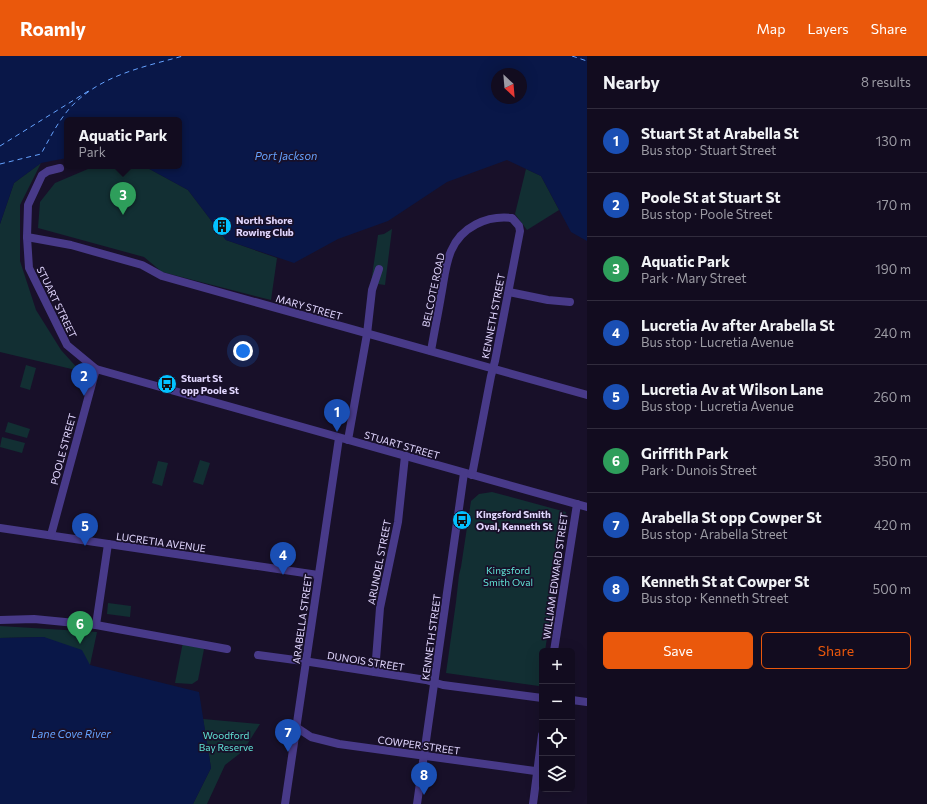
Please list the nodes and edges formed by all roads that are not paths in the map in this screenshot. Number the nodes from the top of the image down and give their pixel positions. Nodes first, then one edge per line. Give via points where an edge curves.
1 (60, 168) dead end
2 (520, 231) joint
3 (27, 236) junction
4 (379, 269) dead end
5 (509, 292) junction
6 (570, 302) dead end
7 (368, 334) junction
8 (431, 351) junction
9 (493, 368) junction
10 (96, 369) junction
11 (587, 395) edge
12 (339, 438) junction
13 (348, 440) junction
14 (405, 456) junction
15 (468, 474) junction
16 (587, 498) edge
17 (583, 506) edge
18 (0, 528) edge
19 (50, 535) junction
20 (108, 544) junction
21 (318, 575) junction
22 (0, 620) edge
23 (96, 625) junction
24 (555, 648) edge
25 (227, 649) dead end
26 (258, 655) dead end
27 (306, 661) junction
28 (375, 672) junction
29 (434, 683) junction
30 (539, 698) edge
31 (575, 700) edge
32 (587, 702) edge
33 (296, 728) junction
34 (424, 757) junction
35 (539, 772) edge
36 (539, 776) edge
37 (285, 804) edge
38 (417, 804) edge
39 (532, 804) edge

1 - 3 street, STUART STREET via 42,175 28,205
2 - 5 street, KENNETH STREET
2 - 8 street, BELCOTE ROAD via 512,218 499,218 484,220 459,239 451,250
3 - 7 street, MARY STREET via 71,245 142,265 162,276
3 - 10 street, STUART STREET via 29,268 67,345
4 - 7 street via 372,290
5 - 6 street
5 - 9 street, KENNETH STREET
7 - 8 street, MARY STREET
7 - 13 street
8 - 9 street, MARY STREET
9 - 11 street, MARY STREET
9 - 15 street, KENNETH STREET
10 - 12 street, STUART STREET
10 - 19 street, POOLE STREET
12 - 13 street, STUART STREET
12 - 21 street, ARABELLA STREET
13 - 14 street, STUART STREET
14 - 15 street, STUART STREET
14 - 28 street, ARUNDEL STREET via 398,522 380,608
15 - 17 street, STUART STREET
15 - 29 street, KENNETH STREET
16 - 17 street, WILLIAM EDWARD STREET
17 - 24 street, WILLIAM EDWARD STREET
18 - 19 street, LUCRETIA AVENUE
19 - 20 street, LUCRETIA AVENUE
20 - 21 street, LUCRETIA AVENUE
20 - 23 street
21 - 27 street, ARABELLA STREET
22 - 23 street via 34,619
23 - 25 street
26 - 27 street, DUNOIS STREET
27 - 28 street, DUNOIS STREET
27 - 33 street, ARABELLA STREET
28 - 29 street, DUNOIS STREET
29 - 30 street, DUNOIS STREET
29 - 34 street, KENNETH STREET
31 - 32 street
33 - 34 street, COWPER STREET via 311,737 339,744
33 - 37 street, ARABELLA STREET
34 - 35 street, COWPER STREET
34 - 38 street, KENNETH STREET
36 - 39 street

